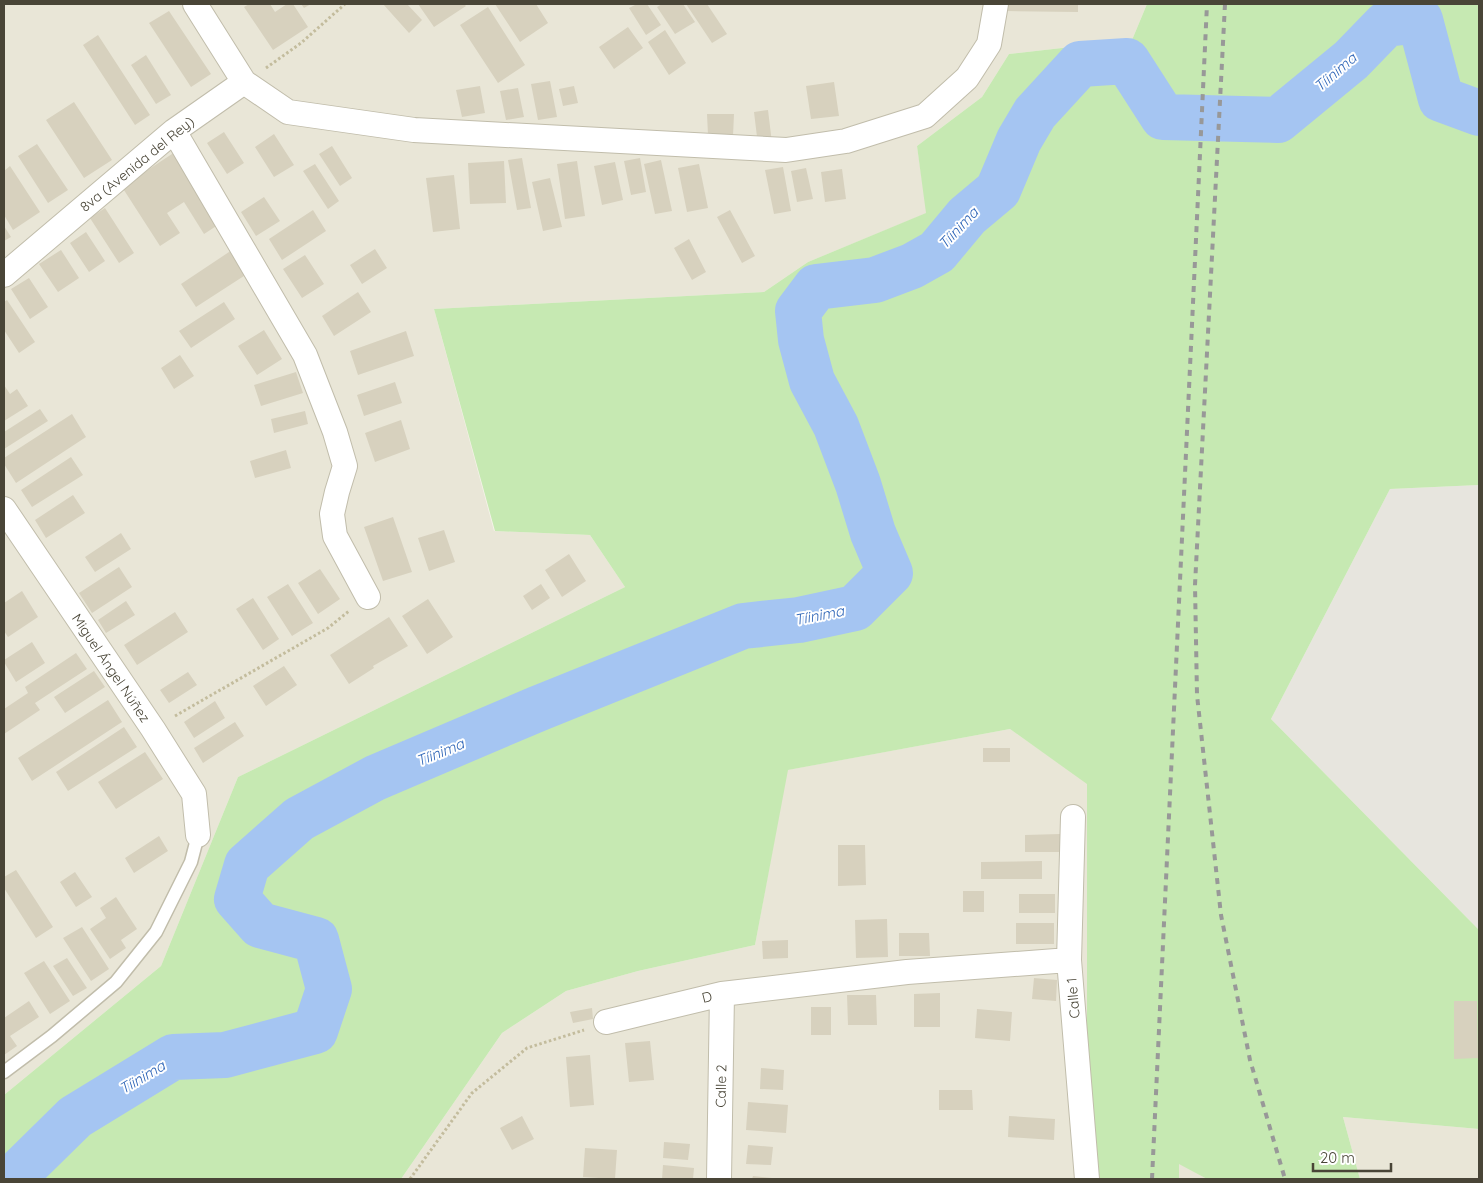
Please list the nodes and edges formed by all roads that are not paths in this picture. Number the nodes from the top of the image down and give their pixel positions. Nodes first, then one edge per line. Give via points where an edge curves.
1 (195, 4) edge
2 (996, 4) edge
3 (244, 82) junction
4 (174, 131) junction
5 (4, 276) edge
6 (4, 509) edge
7 (368, 597) road end
8 (1073, 817) dead end
9 (198, 835) joint
10 (1070, 960) junction
11 (722, 994) junction
12 (606, 1022) road end
13 (4, 1072) edge
14 (720, 1179) edge
15 (1087, 1179) edge

1 - 3 street
2 - 3 street via 989,44 967,78 925,116 846,141 786,150 414,130 288,112
3 - 4 street, 8va (Avenida del Rey)
4 - 5 street, 8va (Avenida del Rey)
4 - 7 street via 305,354 345,466 332,514 335,536
6 - 9 street, Miguel Ángel Núñez via 194,794
8 - 10 street, Calle 1
9 - 13 lane via 191,862 156,932 116,982
10 - 11 street, D via 907,972
10 - 15 street, Calle 1
11 - 12 street, D
11 - 14 street, Calle 2

